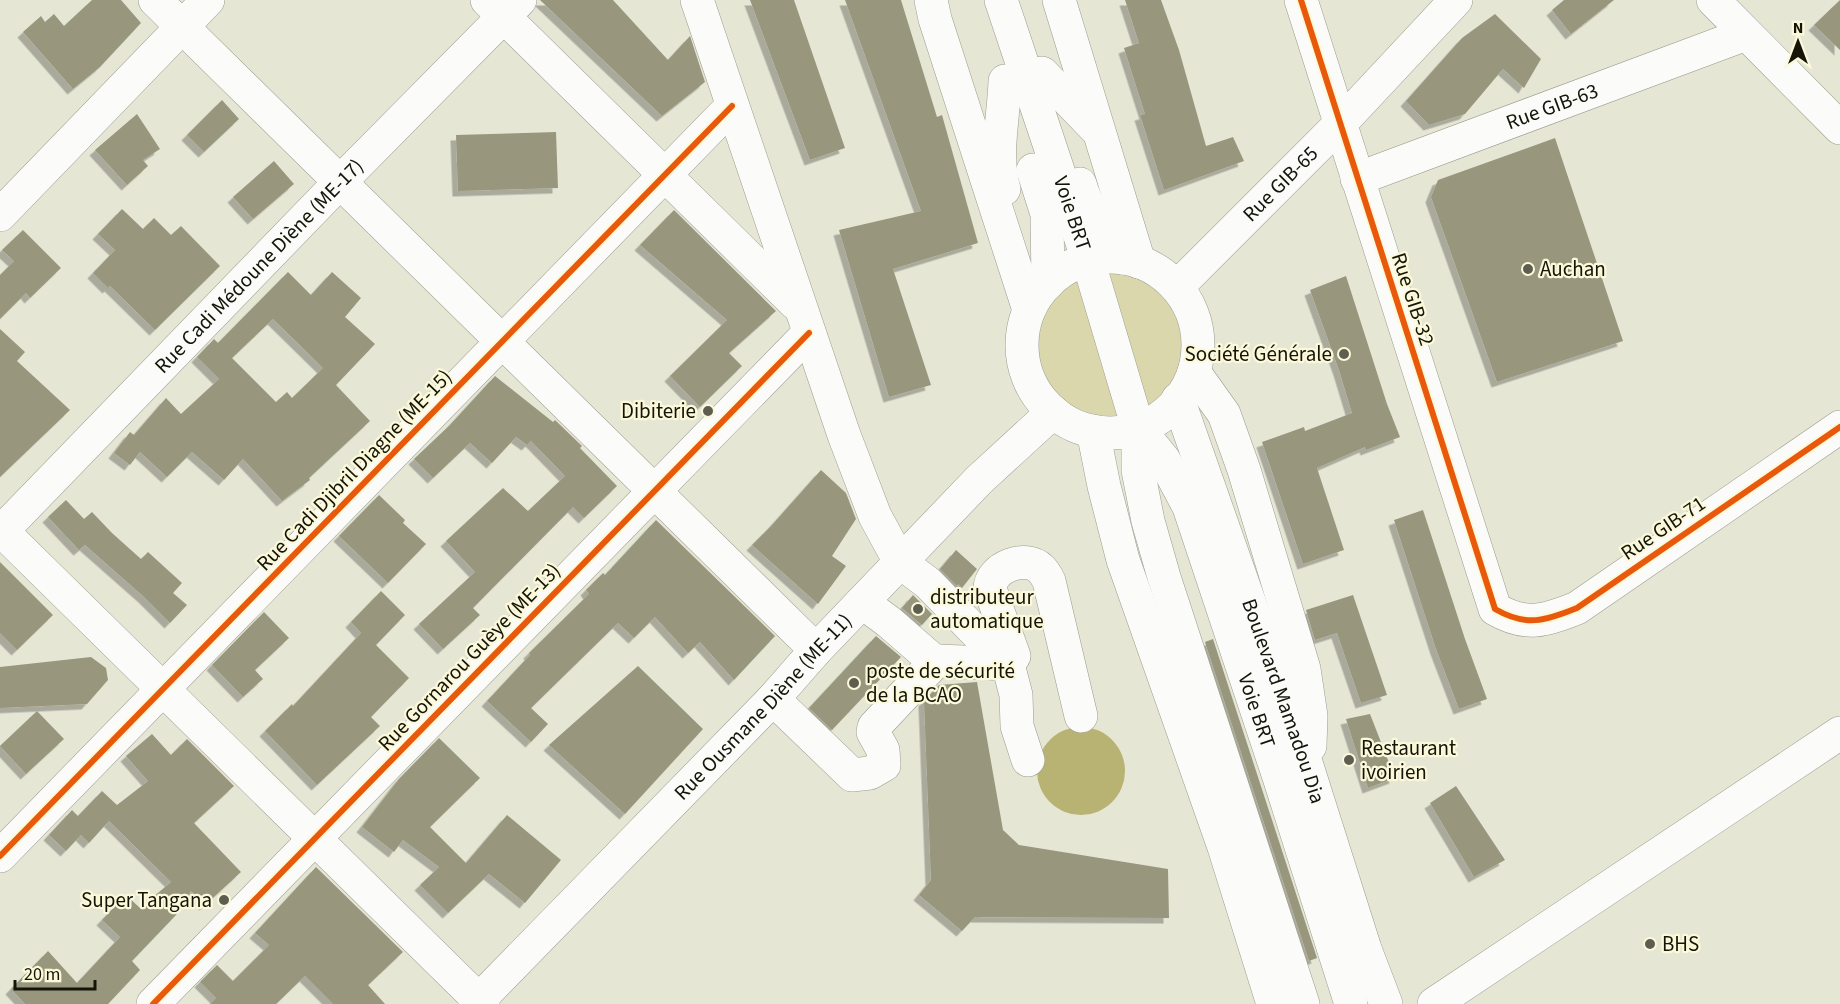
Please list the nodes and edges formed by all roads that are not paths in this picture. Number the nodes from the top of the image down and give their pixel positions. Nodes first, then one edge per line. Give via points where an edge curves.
1 (155, 0) edge
2 (208, 0) edge
3 (697, 0) edge
4 (931, 0) edge
5 (978, 0) edge
6 (1001, 0) edge
7 (1018, 0) edge
8 (1059, 0) edge
9 (1301, 0) edge
10 (1456, 0) edge
11 (1713, 0) edge
12 (503, 6) edge
13 (182, 27) junction
14 (1746, 34) junction
15 (1042, 73) junction
16 (732, 106) junction
17 (1340, 124) junction
18 (1840, 128) edge
19 (1101, 138) junction
20 (665, 175) junction
21 (1358, 179) junction
22 (340, 182) junction
23 (0, 214) edge
24 (1131, 260) junction
25 (1088, 261) junction
26 (1177, 287) junction
27 (1039, 288) junction
28 (804, 320) junction
29 (502, 341) junction
30 (1186, 385) junction
31 (1053, 412) junction
32 (1840, 427) edge
33 (1138, 428) junction
34 (1093, 431) junction
35 (655, 491) junction
36 (1, 531) edge
37 (900, 562) junction
38 (862, 602) junction
39 (1495, 609) joint
40 (816, 650) junction
41 (1004, 659) junction
42 (932, 660) junction
43 (163, 689) junction
44 (773, 699) junction
45 (1081, 716) dead end
46 (1840, 732) edge
47 (1033, 749) dead end
48 (314, 839) junction
49 (0, 856) edge
50 (479, 1003) edge
51 (153, 1004) edge
52 (1274, 1004) edge
53 (1303, 1004) edge
54 (1351, 1004) edge
55 (1386, 1004) edge
56 (1434, 1004) edge

1 - 13 street
2 - 13 street
3 - 16 street
4 - 27 street
5 - 27 street via 1047,214
6 - 25 street, Voie BRT
7 - 15 street
8 - 19 street
9 - 17 street, Rue GIB-32
10 - 17 street, Rue GIB-65
11 - 14 street
12 - 20 street
12 - 22 street, Rue Cadi Médoune Diène (ME-17)
13 - 22 street
13 - 23 street
14 - 18 street
14 - 21 street, Rue GIB-63
15 - 19 street via 1091,122
15 - 24 street via 1083,196
16 - 20 street, Rue Cadi Djibril Diagne (ME-15)
16 - 28 street
17 - 21 street, Rue GIB-32
17 - 26 street, Rue GIB-65
19 - 24 street
20 - 28 street
20 - 29 street, Rue Cadi Djibril Diagne (ME-15)
21 - 39 street, Rue GIB-32
22 - 29 street
22 - 36 street, Rue Cadi Médoune Diène (ME-17)
24 - 25 street via 1109,257
24 - 26 street via 1154,268
25 - 27 street via 1075,264
25 - 33 street, Voie BRT
26 - 30 street via 1197,327 1198,350
27 - 31 street via 1023,328 1021,346 1030,382
28 - 35 street, Rue Gornarou Guèye (ME-13)
28 - 37 street via 875,516
29 - 35 street
29 - 43 street, Rue Cadi Djibril Diagne (ME-15)
30 - 33 street via 1161,416
30 - 55 street, Boulevard Mamadou Dia via 1361,938
31 - 34 street
31 - 37 street, Rue Ousmane Diène (ME-11) via 979,480
32 - 39 street, Rue GIB-71 via 1576,608 1541,620 1524,621
33 - 34 street
33 - 53 street, Voie BRT via 1138,471 1164,577
33 - 54 street, Voie BRT via 1164,460 1189,507
34 - 52 street via 1123,560 1224,847
35 - 40 street
35 - 48 street, Rue Gornarou Guèye (ME-13)
36 - 43 street
37 - 38 street, Rue Ousmane Diène (ME-11)
37 - 41 street via 928,583
38 - 40 street, Rue Ousmane Diène (ME-11)
38 - 42 street
40 - 44 street, Rue Ousmane Diène (ME-11)
41 - 42 street via 937,653
41 - 45 street via 990,583 997,572 1009,565 1040,567 1049,580
41 - 47 street via 1024,694 1025,725
42 - 44 street via 866,723 865,734 876,752 876,760 868,765 854,767 835,758
43 - 48 street
43 - 49 street, Rue Cadi Djibril Diagne (ME-15)
44 - 50 street, Rue Ousmane Diène (ME-11)
46 - 56 street
48 - 50 street
48 - 51 street, Rue Gornarou Guèye (ME-13)

